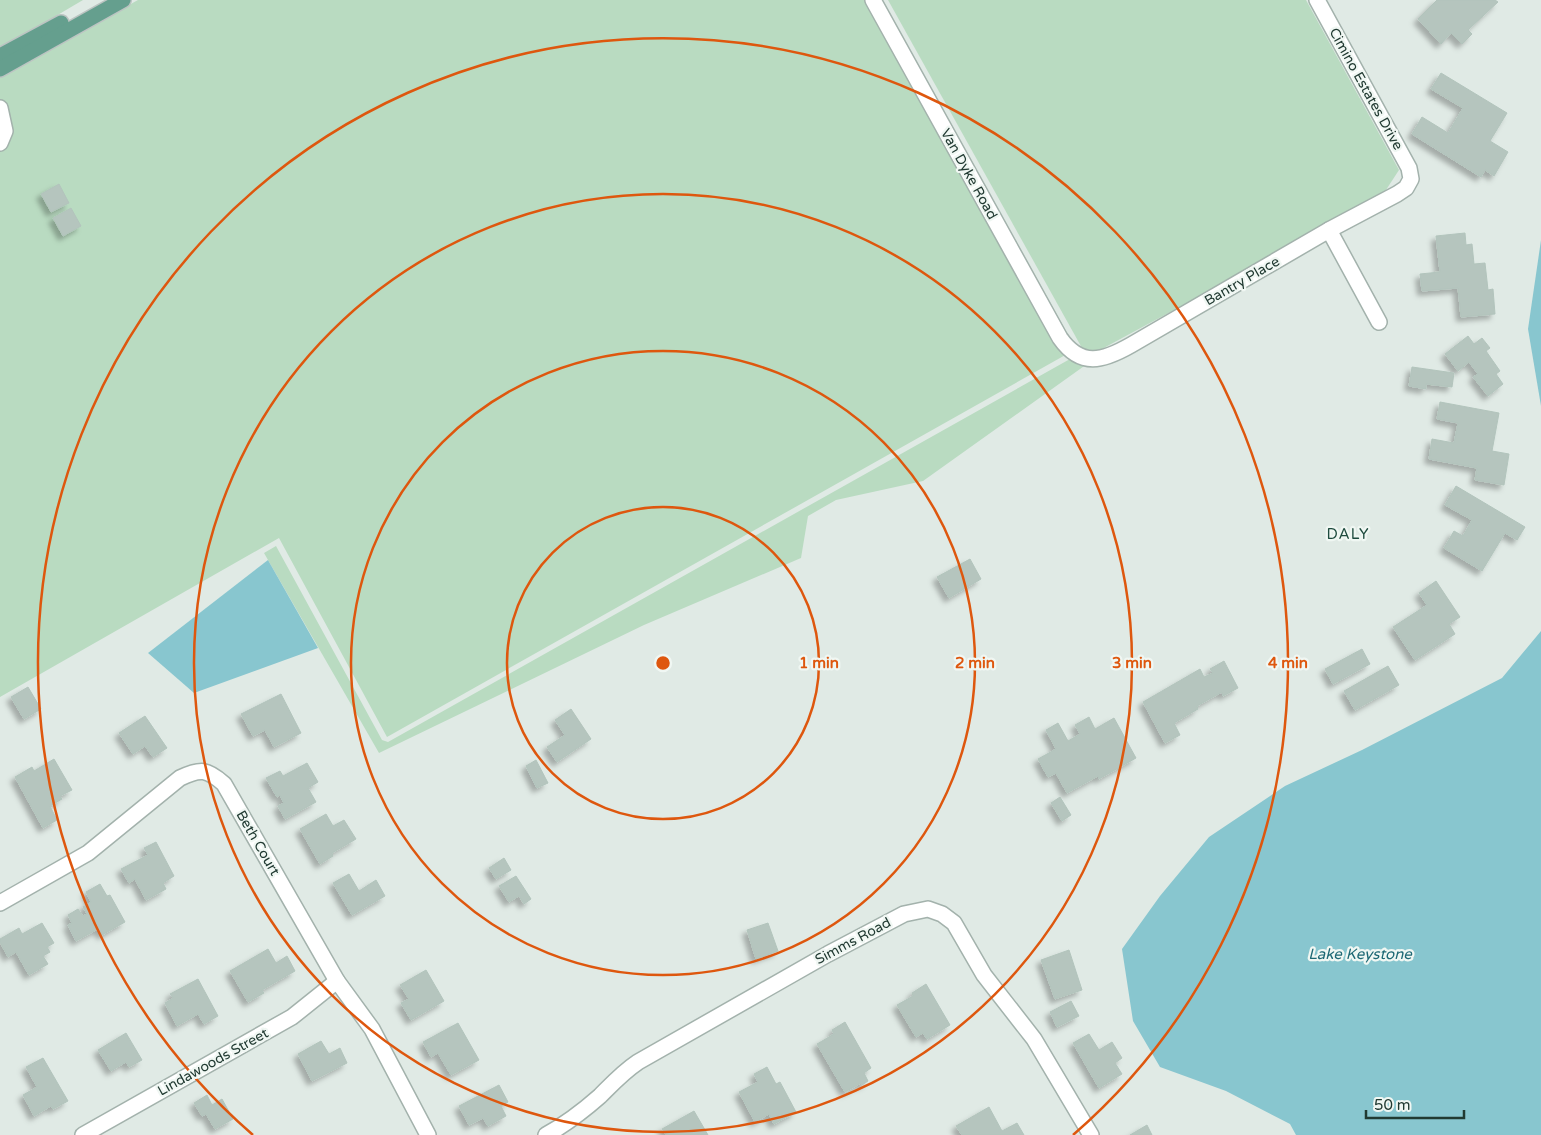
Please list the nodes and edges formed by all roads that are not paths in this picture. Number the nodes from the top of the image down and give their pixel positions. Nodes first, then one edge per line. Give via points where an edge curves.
1 (104, 0) edge
2 (123, 0) edge
3 (873, 0) edge
4 (1317, 0) edge
5 (0, 56) edge
6 (0, 69) edge
7 (0, 108) edge
8 (0, 143) edge
9 (1411, 179) joint
10 (1328, 230) junction
11 (1379, 322) dead end
12 (1067, 348) joint
13 (0, 903) edge
14 (337, 981) junction
15 (83, 1135) edge
16 (428, 1135) edge
17 (546, 1135) edge
18 (1091, 1135) edge

1 - 5 main road
2 - 6 main road
3 - 12 street, Van Dyke Road
4 - 9 street, Cimino Estates Drive via 1409,168
7 - 8 street via 5,132
9 - 10 street, Bantry Place via 1397,194
10 - 11 street
10 - 12 street, Bantry Place via 1111,356 1092,358
13 - 14 street, Beth Court via 88,853 180,778 195,771 212,773 224,784
14 - 15 street, Lindawoods Street via 292,1017
14 - 16 street, Beth Court via 372,1029
17 - 18 street, Simms Road via 571,1120 638,1062 828,954 904,914 928,909 954,923 984,975 1034,1038

